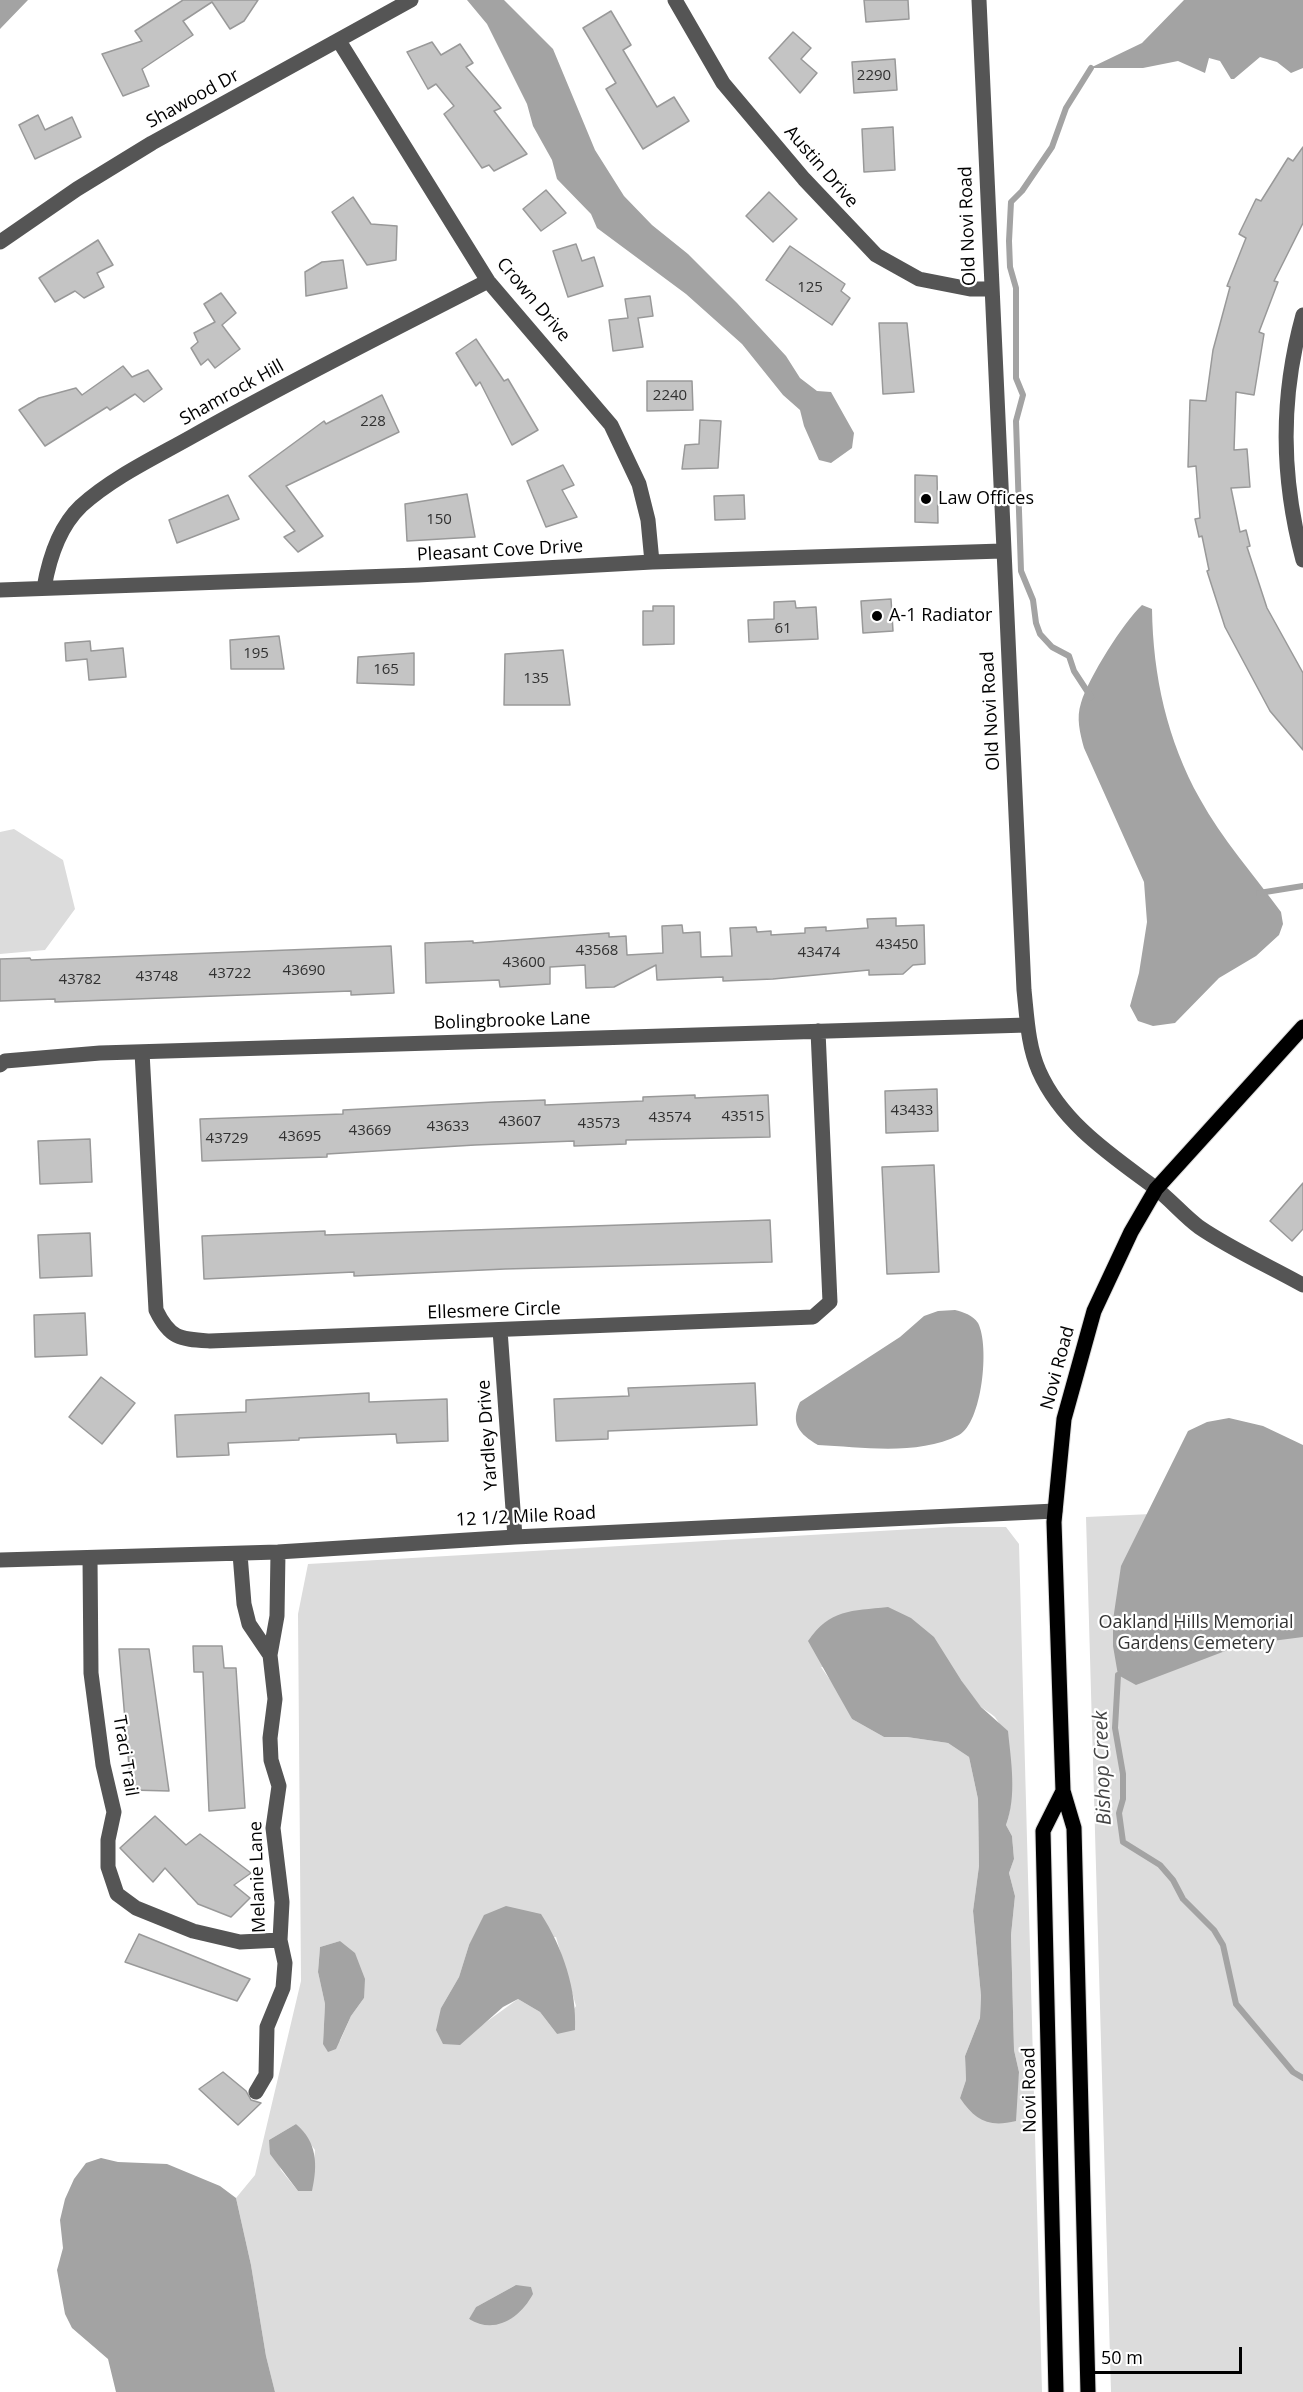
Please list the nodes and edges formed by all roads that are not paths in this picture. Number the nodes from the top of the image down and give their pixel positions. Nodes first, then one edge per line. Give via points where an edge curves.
1 (411, 0) edge
2 (675, 0) edge
3 (979, 0) edge
4 (339, 40) junction
5 (0, 242) edge
6 (488, 281) junction
7 (990, 289) junction
8 (1303, 315) edge
9 (1002, 551) junction
10 (1303, 560) edge
11 (652, 562) junction
12 (44, 588) junction
13 (0, 590) edge
14 (1027, 1025) junction
15 (1303, 1027) edge
16 (818, 1031) junction
17 (142, 1052) junction
18 (0, 1065) edge
19 (1156, 1189) junction
20 (1303, 1285) edge
21 (500, 1330) junction
22 (1055, 1511) junction
23 (515, 1537) junction
24 (278, 1552) junction
25 (240, 1554) junction
26 (90, 1558) junction
27 (0, 1560) edge
28 (270, 1655) junction
29 (1063, 1791) junction
30 (280, 1940) junction
31 (256, 2092) dead end
32 (1056, 2392) edge
33 (1088, 2392) edge

1 - 4 street, Shawood Dr
2 - 7 street, Austin Drive via 723,83 804,179 876,255 919,279
3 - 7 street, Old Novi Road
4 - 5 street, Shawood Dr via 152,143
4 - 6 street, Crown Drive
6 - 11 street, Crown Drive via 611,425 639,484
6 - 12 street, Shamrock Hill via 263,396 116,480 69,520 48,560
7 - 9 street, Old Novi Road
8 - 10 street via 1289,378 1285,453 1291,509
9 - 11 street, Pleasant Cove Drive
9 - 14 street, Old Novi Road
11 - 12 street, Pleasant Cove Drive via 418,576
12 - 13 street, Pleasant Cove Drive
14 - 16 street, Bolingbrooke Lane
14 - 19 street, Old Novi Road via 1039,1071 1054,1097 1113,1159
15 - 19 main road, Novi Road
16 - 17 street, Bolingbrooke Lane
16 - 21 street, Ellesmere Circle via 830,1302 813,1317
17 - 18 street, Bolingbrooke Lane via 5,1061
17 - 21 street, Ellesmere Circle via 156,1310 166,1330 183,1340 210,1341
19 - 20 street, Old Novi Road via 1199,1227
19 - 22 main road, Novi Road via 1094,1311 1064,1419
21 - 23 street, Yardley Drive
22 - 23 street, 12 1/2 Mile Road
22 - 29 main road, Novi Road
23 - 24 street, 12 1/2 Mile Road
24 - 25 street, 12 1/2 Mile Road
24 - 28 street, Melanie Lane via 278,1606
25 - 26 street, 12 1/2 Mile Road
25 - 28 street, Melanie Lane via 249,1624
26 - 27 street, 12 1/2 Mile Road
26 - 30 street, Traci Trail via 91,1673 103,1765 114,1812 108,1839 108,1867 117,1894 136,1908 194,1931 240,1942
28 - 30 street, Melanie Lane via 275,1699 271,1760 279,1786 273,1828 282,1902
29 - 32 main road, Novi Road via 1043,1832
29 - 33 main road, Novi Road via 1074,1828
30 - 31 street, Melanie Lane via 285,1963 283,1988 267,2027 266,2074

